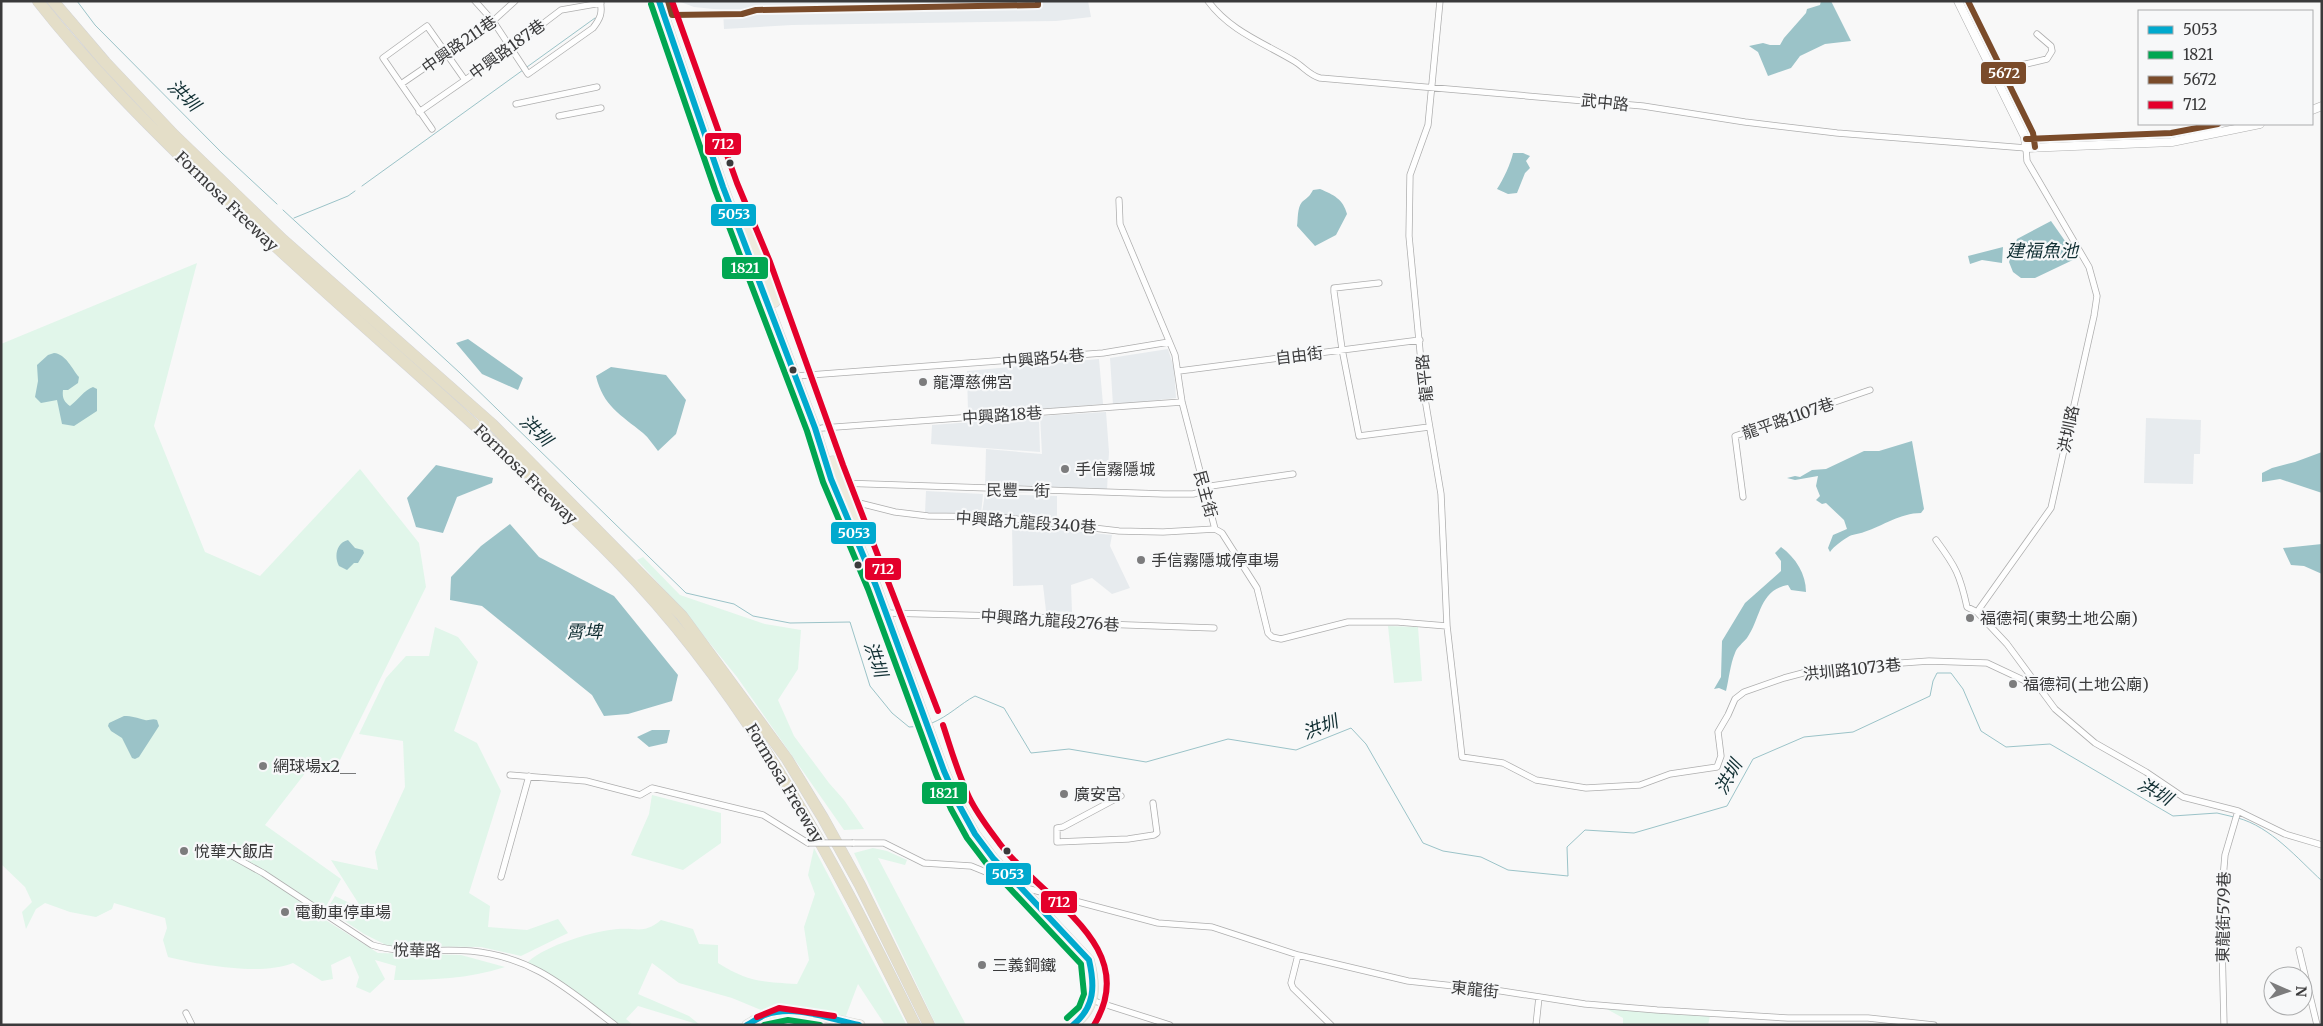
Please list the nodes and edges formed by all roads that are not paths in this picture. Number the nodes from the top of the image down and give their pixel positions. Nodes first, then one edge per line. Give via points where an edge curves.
1 (38, 1) edge
2 (53, 1) edge
3 (475, 1) edge
4 (515, 1) edge
5 (659, 1) edge
6 (663, 1) edge
7 (1208, 1) edge
8 (1440, 1) edge
9 (1958, 1) edge
10 (600, 2) edge
11 (493, 21) junction
12 (2037, 34) dead end
13 (511, 48) junction
14 (446, 53) junction
15 (1990, 64) junction
16 (465, 80) junction
17 (401, 84) junction
18 (1431, 86) junction
19 (597, 87) dead end
20 (516, 104) dead end
21 (601, 108) dead end
22 (419, 112) junction
23 (560, 116) dead end
24 (2255, 125) edge
25 (432, 128) dead end
26 (2026, 148) junction
27 (1118, 200) dead end
28 (1379, 283) dead end
29 (1420, 340) junction
30 (1170, 342) junction
31 (1342, 350) junction
32 (1179, 371) junction
33 (799, 376) junction
34 (1870, 390) dead end
35 (1182, 402) junction
36 (1429, 427) junction
37 (822, 428) junction
38 (1293, 474) dead end
39 (836, 481) junction
40 (1205, 489) junction
41 (1743, 497) dead end
42 (844, 500) junction
43 (1215, 529) junction
44 (1936, 540) dead end
45 (1977, 612) junction
46 (889, 613) junction
47 (1447, 626) junction
48 (1214, 628) dead end
49 (2036, 686) junction
50 (1462, 757) joint
51 (510, 775) dead end
52 (529, 776) junction
53 (1121, 796) dead end
54 (1153, 803) dead end
55 (2238, 811) junction
56 (2322, 845) edge
57 (225, 852) dead end
58 (501, 877) dead end
59 (1027, 888) junction
60 (2300, 950) dead end
61 (1298, 955) junction
62 (1539, 996) junction
63 (1094, 1001) junction
64 (186, 1013) dead end
65 (1327, 1023) edge
66 (192, 1025) edge
67 (615, 1025) edge
68 (748, 1025) edge
69 (760, 1025) edge
70 (833, 1025) edge
71 (860, 1025) edge
72 (915, 1025) edge
73 (929, 1025) edge
74 (1073, 1025) edge
75 (1083, 1025) edge
76 (1170, 1025) edge
77 (1536, 1025) edge
78 (1934, 1025) edge
79 (2224, 1025) edge
80 (2317, 1025) edge

1 - 72 highway, Formosa Freeway via 103,78 175,151 271,244 486,435 618,562 673,624 725,688 779,769 843,880
2 - 73 highway, Formosa Freeway via 174,135 283,240 493,425 682,616 755,712 798,776 860,885
3 - 11 street
4 - 11 street, 中興路211巷
5 - 33 main road via 723,187
6 - 33 main road via 729,186 759,258
7 - 18 street, 武中路 via 1236,29 1297,62 1314,76
8 - 18 street, 龍平路
9 - 15 street
10 - 13 street, 中興路187巷 via 561,10
10 - 13 street via 602,12 593,28 526,70
11 - 13 street
11 - 14 street, 中興路211巷
12 - 15 street via 2051,46 2047,59 2026,64
13 - 16 street, 中興路187巷
14 - 16 street
14 - 17 street, 中興路211巷
14 - 17 street via 427,26 383,58
15 - 26 street via 2025,137
16 - 22 street, 中興路187巷
17 - 22 street
18 - 26 street, 武中路 via 1643,106 1837,133
18 - 29 street, 龍平路 via 1428,126 1410,175 1409,193 1409,236
19 - 20 street
21 - 23 street
22 - 25 street
24 - 26 street via 2172,142
26 - 45 street, 洪圳路 via 2027,161 2089,267 2097,296 2051,508
27 - 30 street, 民主街 via 1120,224
28 - 31 street via 1334,288
29 - 31 street, 自由街
29 - 36 street, 龍平路
30 - 32 street, 民主街
30 - 33 street, 中興路54巷 via 1103,353
31 - 32 street, 自由街
31 - 36 street via 1359,436
32 - 35 street, 民主街
33 - 37 main road
33 - 39 main road
34 - 41 street, 龍平路1107巷 via 1735,436
35 - 37 street, 中興路18巷
35 - 40 street, 民主街
36 - 47 street, 龍平路 via 1441,494
37 - 39 main road
38 - 40 street, 民豐一街
39 - 40 street, 民豐一街 via 1164,494 1193,494
39 - 42 main road
40 - 43 street, 民主街
42 - 43 street, 中興路九龍段340巷 via 928,516 998,517 1163,532
42 - 46 main road
43 - 47 street, 民主街 via 1222,534 1257,588 1272,637 1282,639 1348,622
44 - 45 street via 1956,567 1968,607
45 - 49 street via 2007,644
46 - 48 street, 中興路九龍段276巷 via 1037,617 1101,624
46 - 59 main road via 928,716 944,770 975,834 993,858
47 - 50 street, 龍平路
49 - 50 street, 洪圳路1073巷 via 2000,668 1979,663 1929,661 1810,672 1744,692 1735,699 1718,732 1721,756 1717,767 1670,774 1640,785 1569,787 1536,780 1503,764
49 - 55 street via 2055,709 2095,743 2183,797
51 - 52 street
52 - 58 street
52 - 59 street, 東龍街, bridge via 586,781 640,794 652,788 763,816 808,843 884,843 924,863 971,866
53 - 54 street via 1057,828 1057,842 1154,835 1157,833
55 - 56 street via 2285,834
55 - 79 street, 東龍街579巷 via 2225,855 2221,902
57 - 67 street, 悅華路 via 263,873 372,945 405,952 473,951 521,962 554,979
59 - 61 street, 東龍街 via 1158,923 1212,927
59 - 63 main road via 1089,960 1094,977
60 - 80 street
61 - 62 street, 東龍街 via 1408,981
61 - 65 street via 1291,983 1293,988
62 - 77 street
62 - 78 street, 東龍街 via 1585,1004 1684,1013 1868,1018
63 - 74 main road via 1085,1016
63 - 75 main road via 1093,1011
63 - 76 street
64 - 66 street
68 - 71 main road via 765,1015 784,1012
69 - 70 main road via 779,1017

